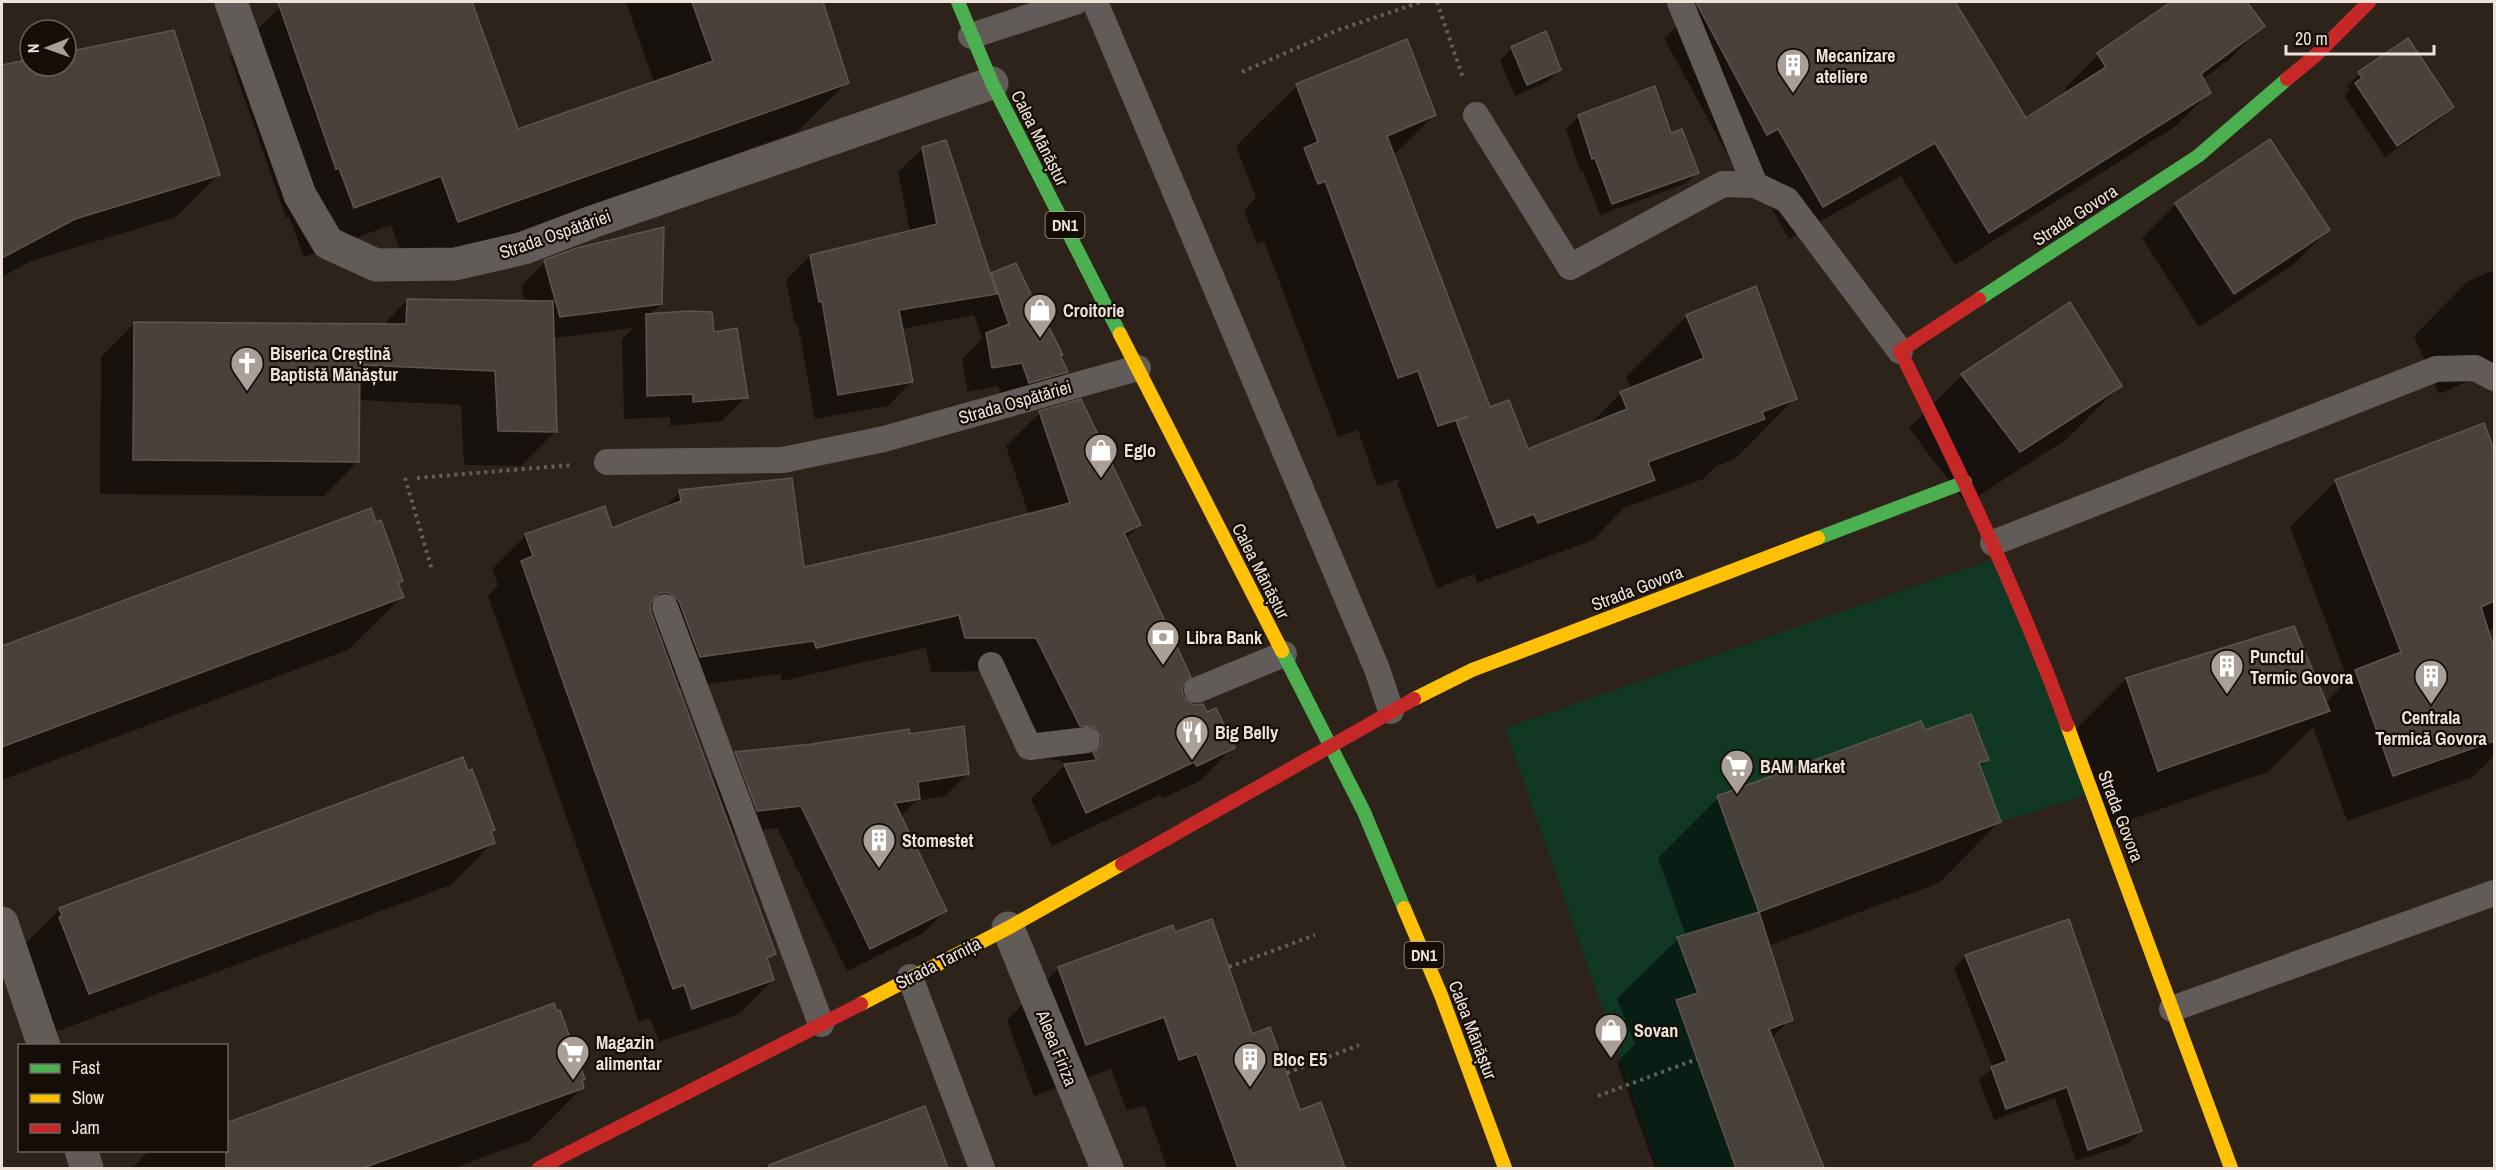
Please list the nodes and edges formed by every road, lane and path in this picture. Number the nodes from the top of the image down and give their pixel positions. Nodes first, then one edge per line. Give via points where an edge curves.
1 (231, 2) edge
2 (958, 2) edge
3 (1075, 2) edge
4 (1095, 2) edge
5 (1421, 2) edge
6 (1437, 2) edge
7 (1680, 2) edge
8 (2369, 2) edge
9 (971, 36) junction
10 (1242, 72) dead end
11 (992, 83) junction
12 (1476, 115) joint
13 (1755, 185) junction
14 (1900, 351) junction
15 (1138, 368) junction
16 (2494, 378) edge
17 (607, 462) joint
18 (405, 478) dead end
19 (417, 478) dead end
20 (1965, 482) junction
21 (1993, 543) junction
22 (432, 570) dead end
23 (665, 607) dead end
24 (1284, 654) junction
25 (991, 665) dead end
26 (1197, 690) dead end
27 (1391, 711) junction
28 (1087, 740) dead end
29 (1331, 746) junction
30 (2494, 893) edge
31 (2, 923) edge
32 (1008, 928) junction
33 (1315, 935) dead end
34 (1229, 967) dead end
35 (910, 977) junction
36 (2172, 1009) junction
37 (821, 1024) junction
38 (43, 1044) edge
39 (1359, 1045) dead end
40 (1697, 1059) dead end
41 (1287, 1073) dead end
42 (1598, 1096) dead end
43 (82, 1152) edge
44 (87, 1168) edge
45 (539, 1168) edge
46 (982, 1168) edge
47 (1107, 1168) edge
48 (1505, 1168) edge
49 (2231, 1168) edge

1 - 11 street, Strada Ospătăriei via 300,195 328,243 376,265 454,264 524,248
2 - 9 street, Calea Mănăștur / DN1
3 - 9 lane
4 - 27 lane via 1377,669
5 - 10 path via 1338,30
6 - 12 path
7 - 13 lane
8 - 14 street, Strada Govora via 2316,55 2198,156
9 - 11 street, Calea Mănăștur / DN1
11 - 15 street, Calea Mănăștur / DN1
12 - 13 lane via 1570,267 1723,184
13 - 14 lane via 1787,200
14 - 20 street, Strada Govora
15 - 17 lane, Strada Ospătăriei via 884,439 783,460
15 - 24 street, Calea Mănăștur / DN1
16 - 21 lane via 2475,368 2436,369
17 - 19 path
18 - 22 path
20 - 21 street, Strada Govora
20 - 27 street, Strada Govora via 1472,670
21 - 36 street, Strada Govora via 2057,698
23 - 37 lane
24 - 26 lane
24 - 29 street, Calea Mănăștur / DN1
25 - 28 lane via 1029,747
27 - 29 street, Strada Govora
29 - 32 street, Strada Tarnița
29 - 48 street, Calea Mănăștur / DN1 via 1364,812 1441,995
30 - 36 lane
31 - 38 street
32 - 35 street, Strada Tarnița
32 - 47 street, Aleea Firiza
33 - 34 path
35 - 37 street, Strada Tarnița
35 - 46 lane
36 - 49 street, Strada Govora
37 - 45 street, Strada Tarnița
39 - 41 path
40 - 42 path
43 - 44 street

